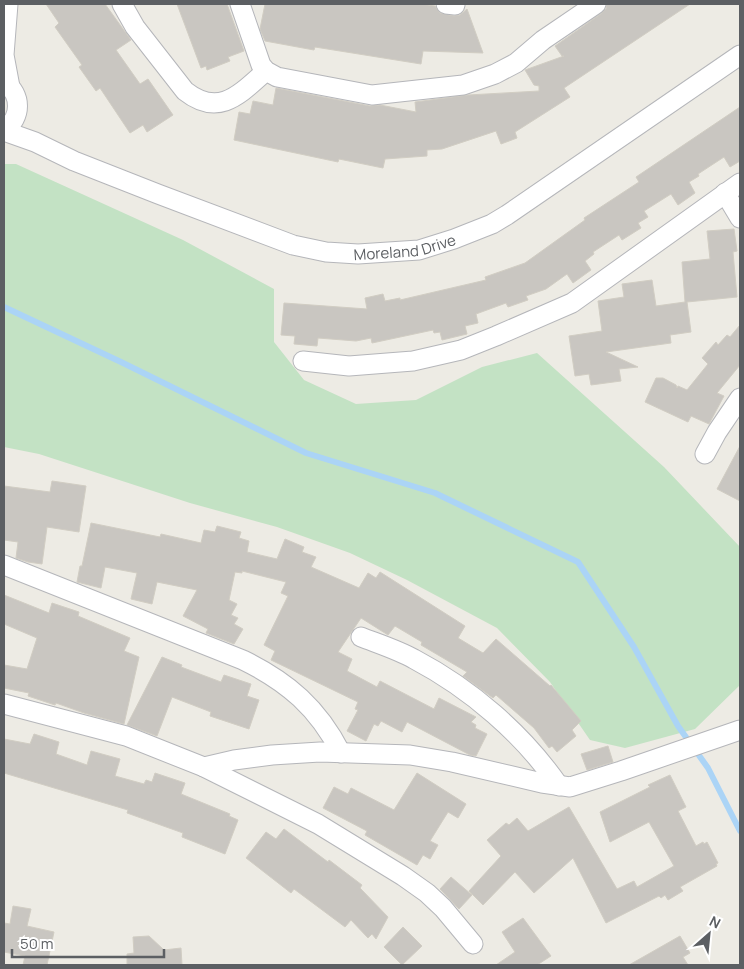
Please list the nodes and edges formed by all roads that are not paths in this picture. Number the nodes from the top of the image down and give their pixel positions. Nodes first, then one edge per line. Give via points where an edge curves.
1 (8, 4) edge
2 (122, 4) edge
3 (240, 4) edge
4 (596, 4) edge
5 (4, 55) edge
6 (740, 55) edge
7 (266, 71) junction
8 (7, 84) edge
9 (17, 113) junction
10 (4, 130) edge
11 (35, 142) junction
12 (733, 188) edge
13 (740, 218) edge
14 (303, 361) dead end
15 (740, 398) edge
16 (705, 454) dead end
17 (4, 565) edge
18 (361, 637) dead end
19 (4, 704) edge
20 (740, 730) edge
21 (341, 753) junction
22 (204, 767) junction
23 (559, 786) junction
24 (473, 944) dead end

1 - 5 street
2 - 7 street via 136,27 195,99 212,104 228,100
3 - 7 street
4 - 7 street via 516,63 463,85 372,94 276,77
5 - 8 street
6 - 11 street, Moreland Drive via 508,215 454,239 419,250 358,254 293,245 149,191
8 - 9 street via 17,99
9 - 10 street
9 - 11 street
10 - 11 street, Moreland Drive
12 - 13 street
12 - 14 street via 572,303 487,340 461,350 413,361 349,366
15 - 16 street
17 - 21 street via 267,672 289,686 307,704
18 - 23 street via 412,658 464,690 527,746
19 - 22 street via 126,736
20 - 23 street via 621,771 570,786
21 - 22 street via 272,754
21 - 23 street via 410,755
22 - 24 street via 318,824 403,876 443,908

